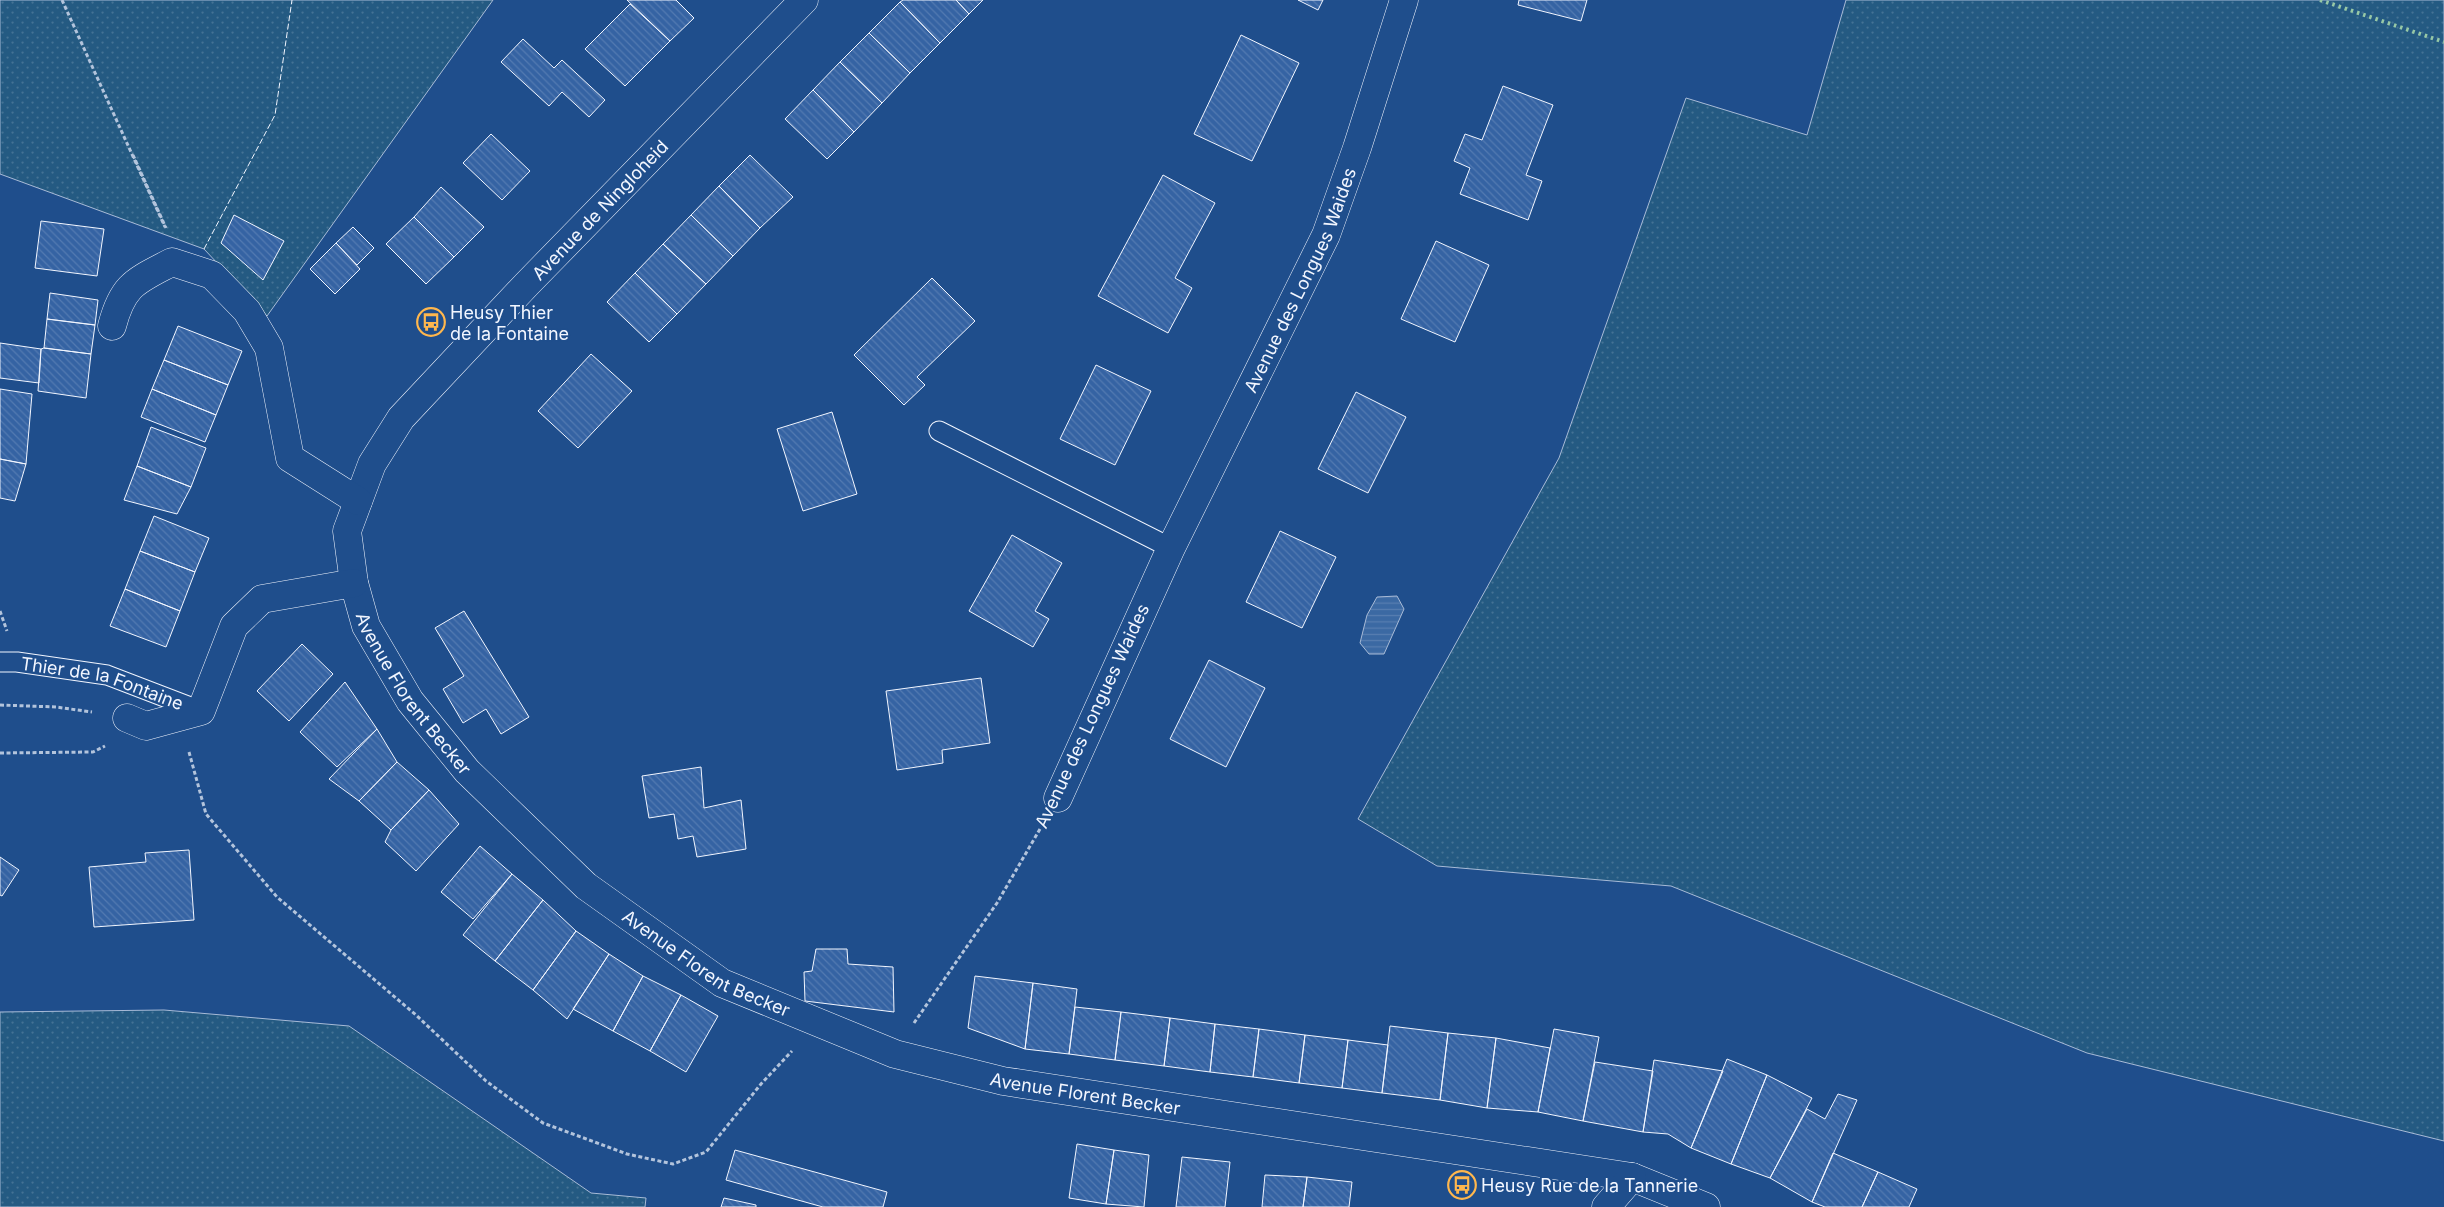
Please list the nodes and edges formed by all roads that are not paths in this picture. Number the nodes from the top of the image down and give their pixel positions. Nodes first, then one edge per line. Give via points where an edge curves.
1 (804, 0) edge
2 (1404, 0) edge
3 (112, 326) dead end
4 (939, 431) dead end
5 (358, 501) junction
6 (1171, 548) junction
7 (354, 583) junction
8 (0, 662) edge
9 (201, 710) junction
10 (137, 722) road end
11 (1058, 798) road end
12 (1632, 1177) junction
13 (1606, 1207) edge
14 (1706, 1207) edge

1 - 5 street, Avenue de Ningloheid via 400,418 372,464
2 - 6 street, Avenue des Longues Waides via 1326,236
3 - 5 street via 118,305 132,283 172,262 212,275 247,311 269,348 290,458
4 - 6 lane
5 - 7 street, Avenue Florent Becker via 347,531
6 - 11 street, Avenue des Longues Waides
7 - 9 street, Thier de la Fontaine via 262,599 234,626
7 - 12 street, Avenue Florent Becker via 366,626 410,701 467,772 586,886 722,983 895,1054 1003,1081
8 - 9 lane, Thier de la Fontaine via 107,675
9 - 10 street, Thier de la Fontaine
12 - 13 street
12 - 14 street, Avenue Florent Becker

